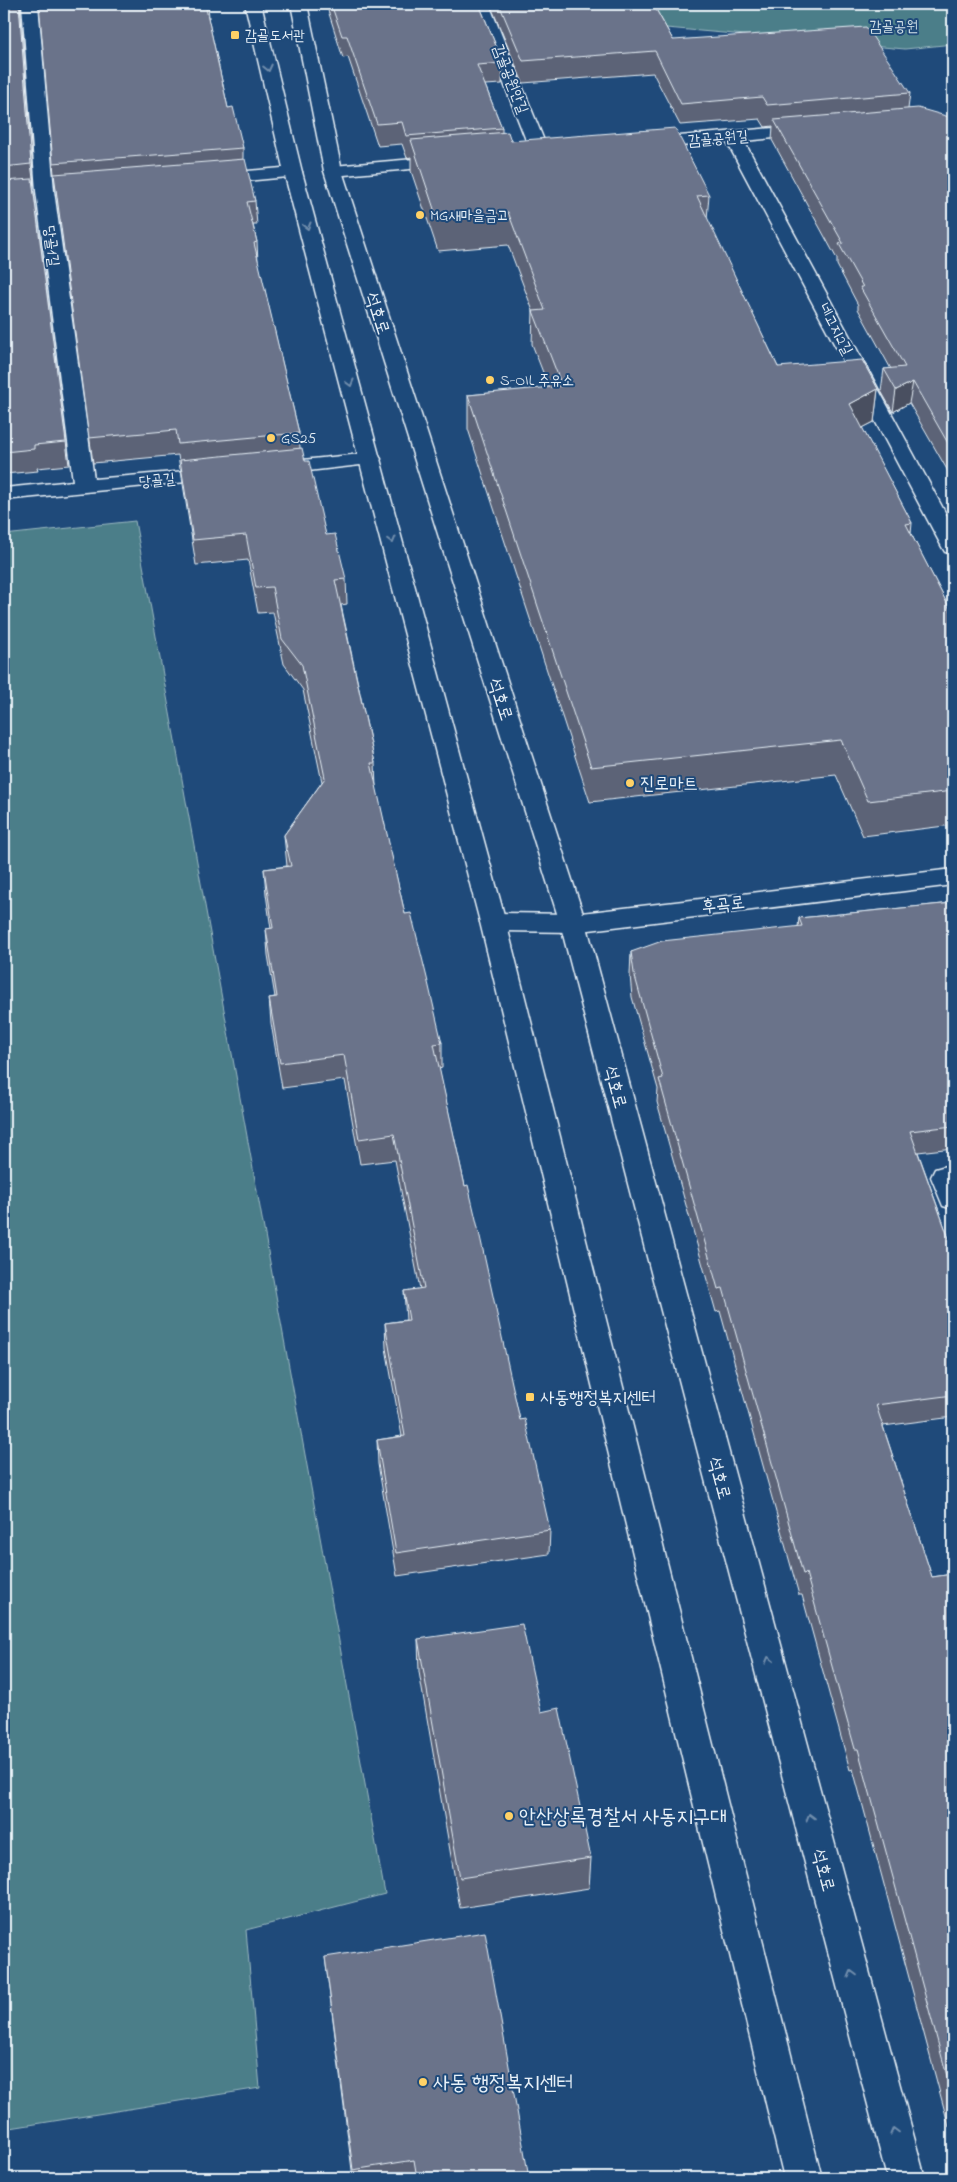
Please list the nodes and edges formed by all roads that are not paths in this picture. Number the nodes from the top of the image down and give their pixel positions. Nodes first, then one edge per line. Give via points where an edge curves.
1 (30, 4) edge
2 (253, 4) edge
3 (299, 4) edge
4 (481, 4) edge
5 (828, 128) edge
6 (732, 137) junction
7 (627, 146) edge
8 (559, 152) edge
9 (540, 154) junction
10 (520, 155) edge
11 (461, 160) edge
12 (333, 171) junction
13 (293, 172) junction
14 (194, 180) edge
15 (65, 190) edge
16 (37, 192) junction
17 (371, 459) junction
18 (84, 487) junction
19 (4, 494) edge
20 (953, 547) edge
21 (953, 876) edge
22 (493, 922) junction
23 (573, 923) junction
24 (953, 1175) edge
25 (953, 1198) edge
26 (802, 2178) edge
27 (906, 2178) edge

1 - 16 main road, 당골1길
2 -> 13 main road
3 - 12 main road, 석호로
4 - 9 main road, 감골공원안길
5 - 6 main road, 감골공원길
6 - 7 main road, 감골공원길
6 - 20 main road, 네고지2길
8 - 9 main road
9 - 10 main road
11 - 12 main road
12 - 23 main road, 석호로
13 - 14 main road
13 -> 17 main road
15 - 16 main road
16 - 18 main road, 당골1길
17 - 18 main road, 당골길
17 -> 22 main road
18 - 19 main road, 당골길
21 - 23 main road, 후곡로
22 - 23 main road, 후곡로
22 - 26 main road
27 -> 23 main road, 석호로
24 - 25 main road via 945,1177

